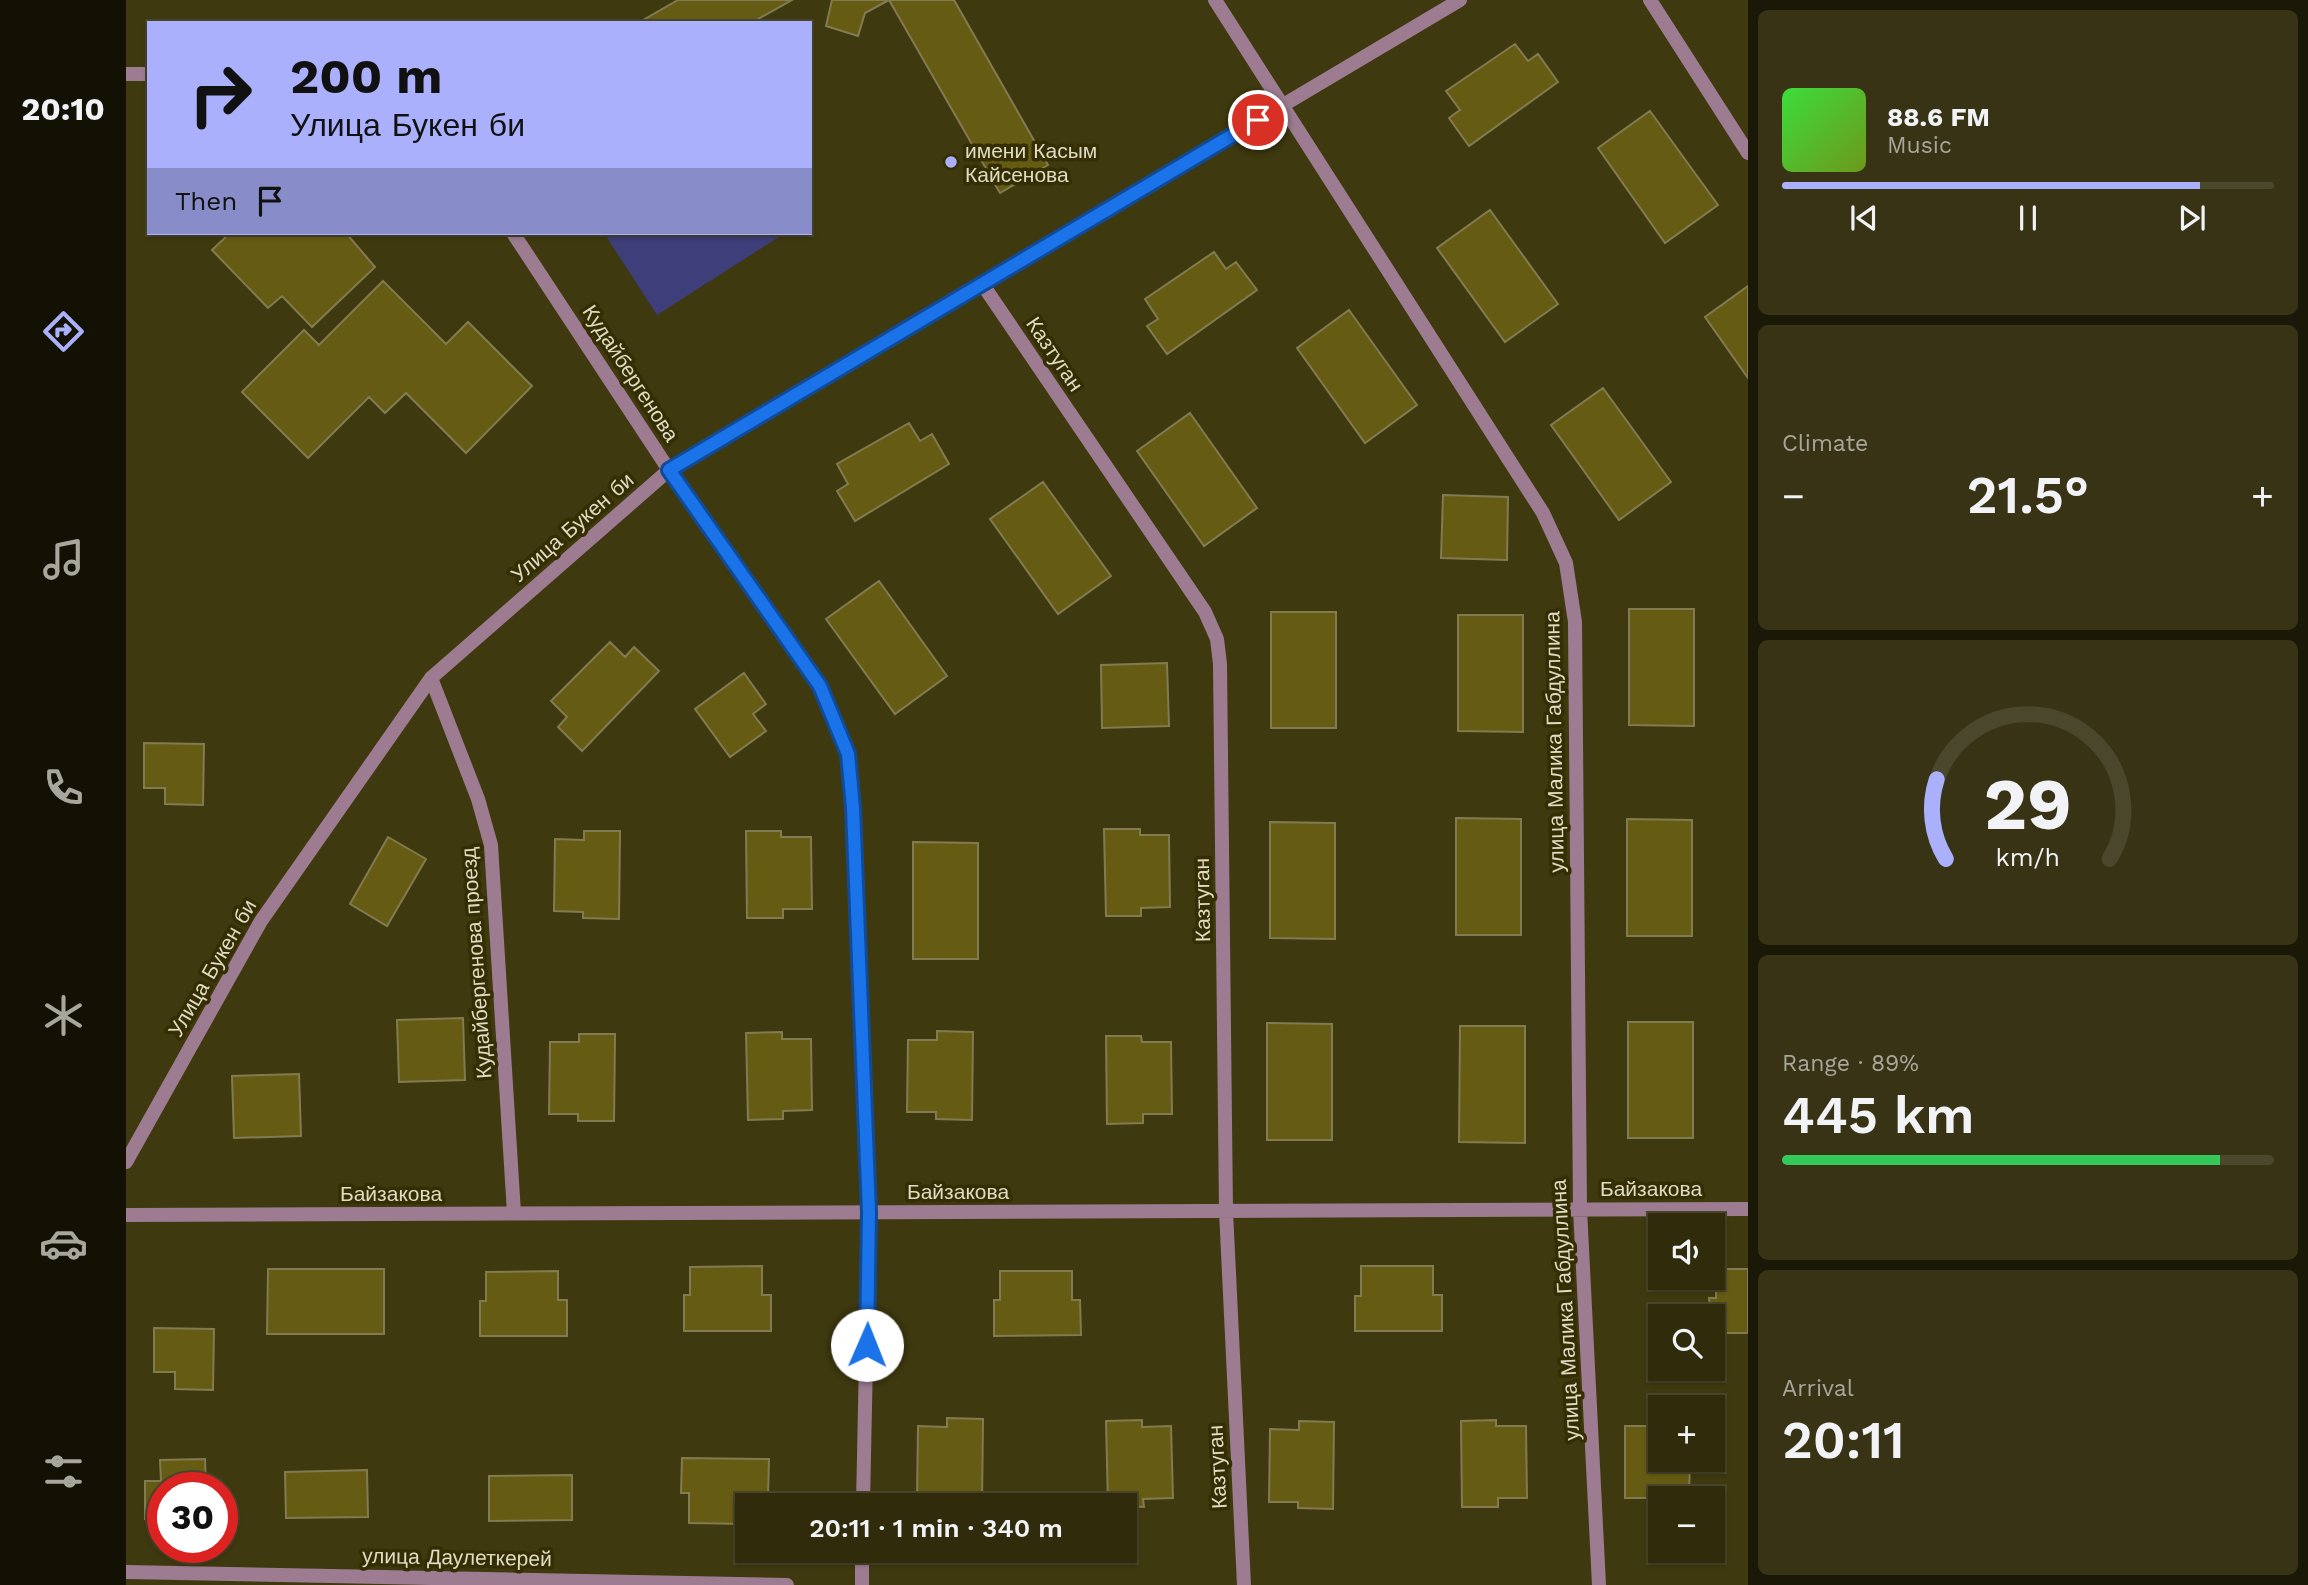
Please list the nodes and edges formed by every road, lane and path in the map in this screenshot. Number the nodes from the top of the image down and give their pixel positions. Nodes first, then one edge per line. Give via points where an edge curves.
1 (1215, 0) edge
2 (1460, 0) edge
3 (1650, 0) edge
4 (126, 74) edge
5 (147, 74) edge
6 (1281, 106) junction
7 (1748, 153) edge
8 (514, 235) edge
9 (983, 285) junction
10 (669, 470) junction
11 (431, 678) junction
12 (126, 1162) edge
13 (1580, 1209) junction
14 (1748, 1209) edge
15 (1226, 1211) junction
16 (869, 1212) junction
17 (514, 1213) junction
18 (126, 1215) edge
19 (863, 1493) edge
20 (862, 1563) edge
21 (126, 1572) edge
22 (788, 1585) edge
23 (862, 1585) edge
24 (1244, 1585) edge
25 (1599, 1585) edge

1 - 6 street, улица Малика Габдуллина
2 - 6 street, Улица Букен би
3 - 7 street
4 - 5 street
6 - 9 street, Улица Букен би
6 - 13 street, улица Малика Габдуллина via 1543,513 1566,563 1575,622
8 - 10 street, Кудайбергенова
9 - 10 street, Улица Букен би
9 - 15 street, Казтуган via 1205,612 1217,639
10 - 11 street, Улица Букен би
10 - 16 street, Кудайбергенова via 820,686 848,754
11 - 12 street, Улица Букен би via 261,921
11 - 17 street, Кудайбергенова проезд via 491,845
13 - 14 street, Байзакова
13 - 15 street, Байзакова
13 - 25 street, улица Малика Габдуллина
15 - 16 street, Байзакова
15 - 24 street, Казтуган
16 - 17 street, Байзакова
16 - 19 street, Кудайбергенова
17 - 18 street, Байзакова
20 - 23 street
21 - 22 street, улица Даулеткерей

